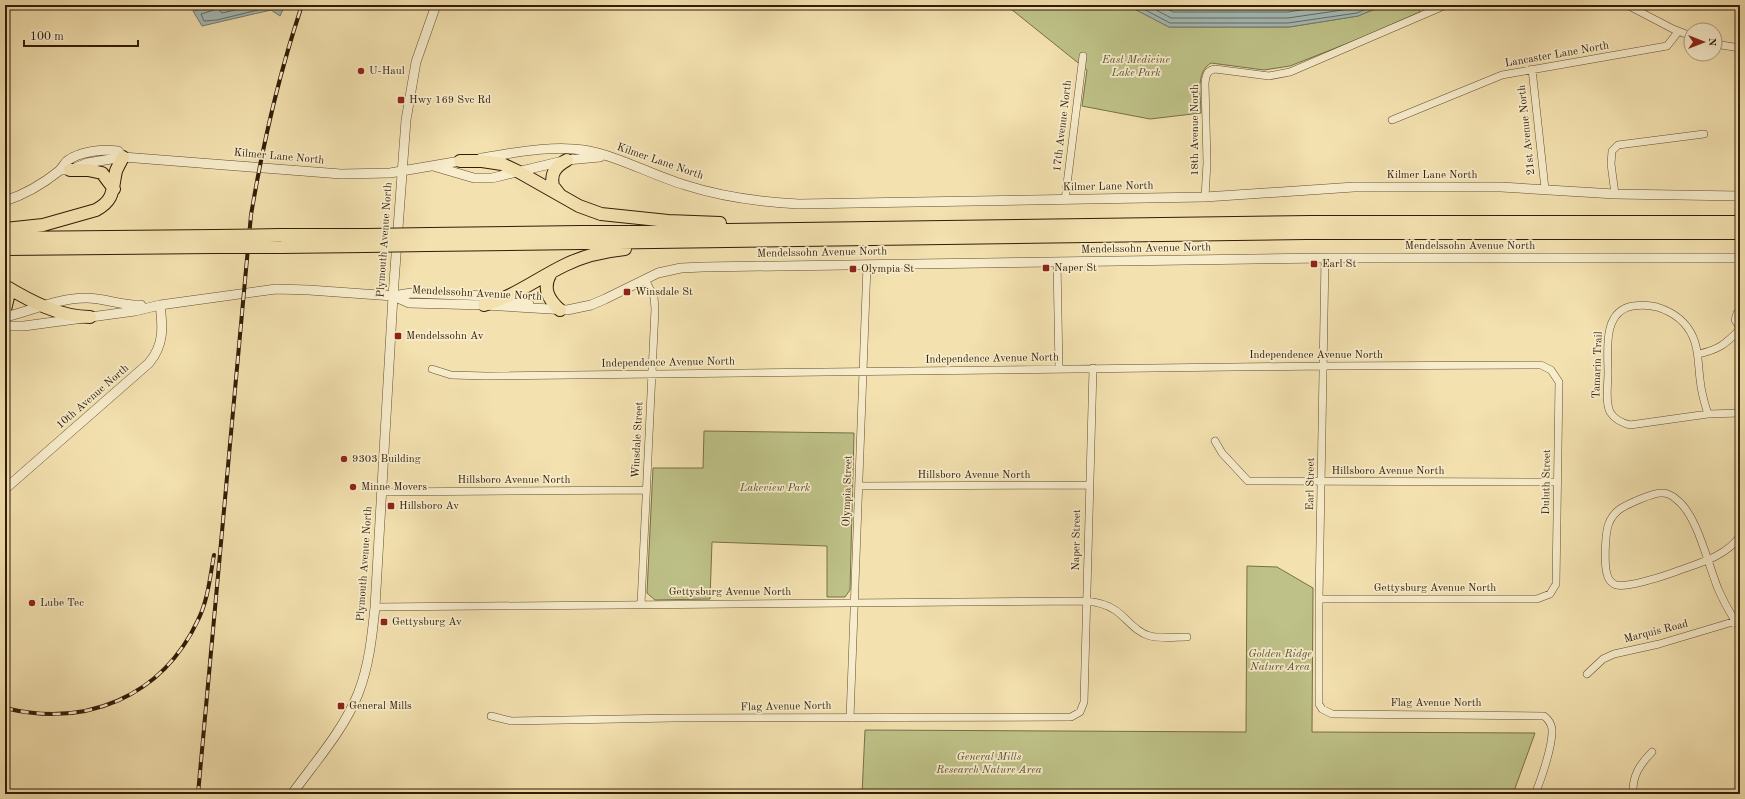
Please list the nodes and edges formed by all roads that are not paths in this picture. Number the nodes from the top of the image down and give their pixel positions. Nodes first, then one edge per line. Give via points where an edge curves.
1 (436, 5) edge
2 (1446, 5) edge
3 (1627, 5) edge
4 (1678, 32) junction
5 (1683, 34) edge
6 (1723, 45) edge
7 (1740, 48) edge
8 (1083, 56) dead end
9 (1532, 69) junction
10 (1392, 120) dead end
11 (1704, 134) dead end
12 (124, 157) junction
13 (608, 157) junction
14 (567, 160) junction
15 (460, 161) junction
16 (432, 166) junction
17 (65, 170) junction
18 (403, 170) junction
19 (519, 172) junction
20 (114, 189) junction
21 (1545, 189) junction
22 (1615, 194) junction
23 (1740, 196) edge
24 (1205, 197) junction
25 (564, 198) junction
26 (1065, 200) junction
27 (5, 201) edge
28 (1740, 222) edge
29 (5, 228) edge
30 (813, 229) junction
31 (1740, 234) edge
32 (5, 238) edge
33 (429, 240) junction
34 (736, 241) junction
35 (215, 242) junction
36 (5, 249) edge
37 (1325, 258) junction
38 (1740, 258) edge
39 (1057, 262) junction
40 (867, 265) junction
41 (551, 273) junction
42 (645, 279) junction
43 (5, 286) edge
44 (5, 291) edge
45 (393, 296) junction
46 (504, 299) junction
47 (160, 305) junction
48 (484, 305) junction
49 (46, 306) junction
50 (5, 310) edge
51 (560, 310) junction
52 (1740, 310) edge
53 (5, 317) edge
54 (90, 317) junction
55 (5, 326) edge
56 (1740, 328) edge
57 (1698, 354) junction
58 (1324, 366) junction
59 (432, 368) dead end
60 (1093, 368) junction
61 (1059, 369) junction
62 (1551, 370) joint
63 (863, 371) junction
64 (652, 374) junction
65 (1740, 413) edge
66 (1708, 414) junction
67 (1215, 441) dead end
68 (1322, 482) junction
69 (1557, 482) junction
70 (1089, 485) junction
71 (859, 486) junction
72 (5, 488) edge
73 (646, 490) junction
74 (382, 492) junction
75 (1740, 536) edge
76 (1707, 559) junction
77 (1550, 594) joint
78 (1319, 599) junction
79 (1086, 601) junction
80 (855, 602) junction
81 (641, 604) junction
82 (375, 607) junction
83 (1736, 621) junction
84 (1740, 628) edge
85 (1187, 637) dead end
86 (1587, 674) dead end
87 (1322, 709) joint
88 (1080, 712) joint
89 (490, 716) dead end
90 (850, 718) junction
91 (1652, 752) dead end
92 (292, 794) edge
93 (1535, 794) edge
94 (1633, 794) edge

1 - 18 street, Plymouth Avenue North via 413,76 406,120
2 - 24 street, 18th Avenue North via 1290,72 1268,76 1210,70 1205,83
3 - 4 street
4 - 5 street
4 - 9 street, Lancaster Lane North via 1667,46
6 - 7 street
8 - 26 street, 17th Avenue North
9 - 10 street, Lancaster Lane North via 1502,76
9 - 21 street, 21st Avenue North
11 - 22 street via 1618,145 1612,151 1611,164
12 - 17 street, Kilmer Lane North via 118,151 96,151 67,161
12 - 18 street, Kilmer Lane North via 341,174 390,173
12 - 20 highway via 116,170
13 - 14 street, Kilmer Lane North
13 - 15 street, Kilmer Lane North via 584,150 554,149
13 - 26 street, Kilmer Lane North via 684,185 765,202 799,204
14 - 19 street, Kilmer Lane North
14 - 25 highway via 555,169 552,181 556,191
15 - 16 street, Kilmer Lane North
15 - 19 highway via 493,162
16 - 18 street, Kilmer Lane North
16 - 19 street, Kilmer Lane North via 474,178 492,178
17 - 20 highway via 102,173
17 - 27 street, Kilmer Lane North
18 - 45 street, Plymouth Avenue North
19 - 25 highway
20 - 29 highway via 109,201 96,210 43,225
21 - 22 street, Kilmer Lane North
21 - 24 street, Kilmer Lane North via 1354,187
22 - 23 street, Kilmer Lane North
24 - 26 street, Kilmer Lane North
25 - 30 highway via 591,211 616,217
28 - 30 highway via 1312,222
30 - 33 highway
31 - 34 highway via 1306,233
32 - 35 highway
33 - 34 highway
33 - 35 highway, bridge
34 - 41 highway via 602,253 572,262
35 - 36 highway
37 - 38 street, Mendelssohn Avenue North
37 - 39 street, Mendelssohn Avenue North
37 - 58 street, Earl Street
39 - 40 street, Mendelssohn Avenue North
39 - 61 street
40 - 42 street, Mendelssohn Avenue North via 681,268
40 - 63 street, Olympia Street
41 - 46 highway
41 - 51 highway via 547,280 547,291 551,302
42 - 51 street, Mendelssohn Avenue North via 591,305
42 - 64 street, Winsdale Street via 654,297 655,309
43 - 49 highway
44 - 50 highway via 8,297
45 - 46 street, Mendelssohn Avenue North via 411,293
45 - 47 street, Mendelssohn Avenue North via 282,289
45 - 48 street, Mendelssohn Avenue North via 409,303
45 - 74 street, Plymouth Avenue North
46 - 48 highway
46 - 51 street, Mendelssohn Avenue North
47 - 49 street, Mendelssohn Avenue North via 128,306 85,298
47 - 54 street, Mendelssohn Avenue North
47 - 72 street, 10th Avenue North via 162,336 158,351 149,364
48 - 51 street, Mendelssohn Avenue North
49 - 53 street, Mendelssohn Avenue North
49 - 54 highway via 64,314
52 - 56 street via 1736,320
54 - 55 street, Mendelssohn Avenue North via 24,326
56 - 57 street via 1718,349
57 - 66 street, Tamarin Trail via 1701,389
57 - 66 street, Tamarin Trail via 1693,336 1676,315 1654,306 1629,307 1615,316 1609,330 1608,403 1613,416 1618,421 1630,425
58 - 60 street, Independence Avenue North
58 - 62 street, Independence Avenue North via 1541,366
58 - 68 street, Earl Street
59 - 64 street, Independence Avenue North via 451,375 486,376
60 - 61 street, Independence Avenue North
60 - 70 street, Naper Street
61 - 63 street, Independence Avenue North
62 - 69 street, Duluth Street via 1559,382
63 - 64 street, Independence Avenue North
63 - 71 street, Olympia Street
64 - 73 street, Winsdale Street
65 - 66 street, Tamarin Trail
67 - 68 street, Hillsboro Avenue North via 1222,453 1248,481
68 - 69 street, Hillsboro Avenue North
68 - 78 street, Earl Street
69 - 77 street, Duluth Street via 1556,584
70 - 71 street, Hillsboro Avenue North
70 - 79 street, Naper Street
71 - 80 street, Olympia Street
73 - 74 street, Hillsboro Avenue North
73 - 81 street, Winsdale Street
74 - 82 street, Plymouth Avenue North
75 - 76 street via 1721,553
76 - 76 street via 1685,508 1669,494 1655,494 1619,509 1609,524 1606,573 1617,586 1658,578
76 - 83 street via 1719,591
77 - 78 street, Gettysburg Avenue North via 1537,599
78 - 87 street, Earl Street via 1319,699
79 - 80 street, Gettysburg Avenue North
79 - 85 street, Gettysburg Avenue North via 1101,603 1116,611 1132,626 1149,636
79 - 88 street, Naper Street via 1084,702
80 - 81 street, Gettysburg Avenue North
80 - 90 street, Olympia Street
81 - 82 street, Gettysburg Avenue North
82 - 92 street, Plymouth Avenue North via 369,653 357,695 337,731
83 - 84 street
83 - 86 street, Marquis Road via 1659,644 1614,654
87 - 93 street, Flag Avenue North via 1332,714 1544,716 1549,720 1552,729 1551,741
88 - 90 street, Flag Avenue North via 1071,717
89 - 90 street, Flag Avenue North via 511,721
91 - 94 street via 1637,770

